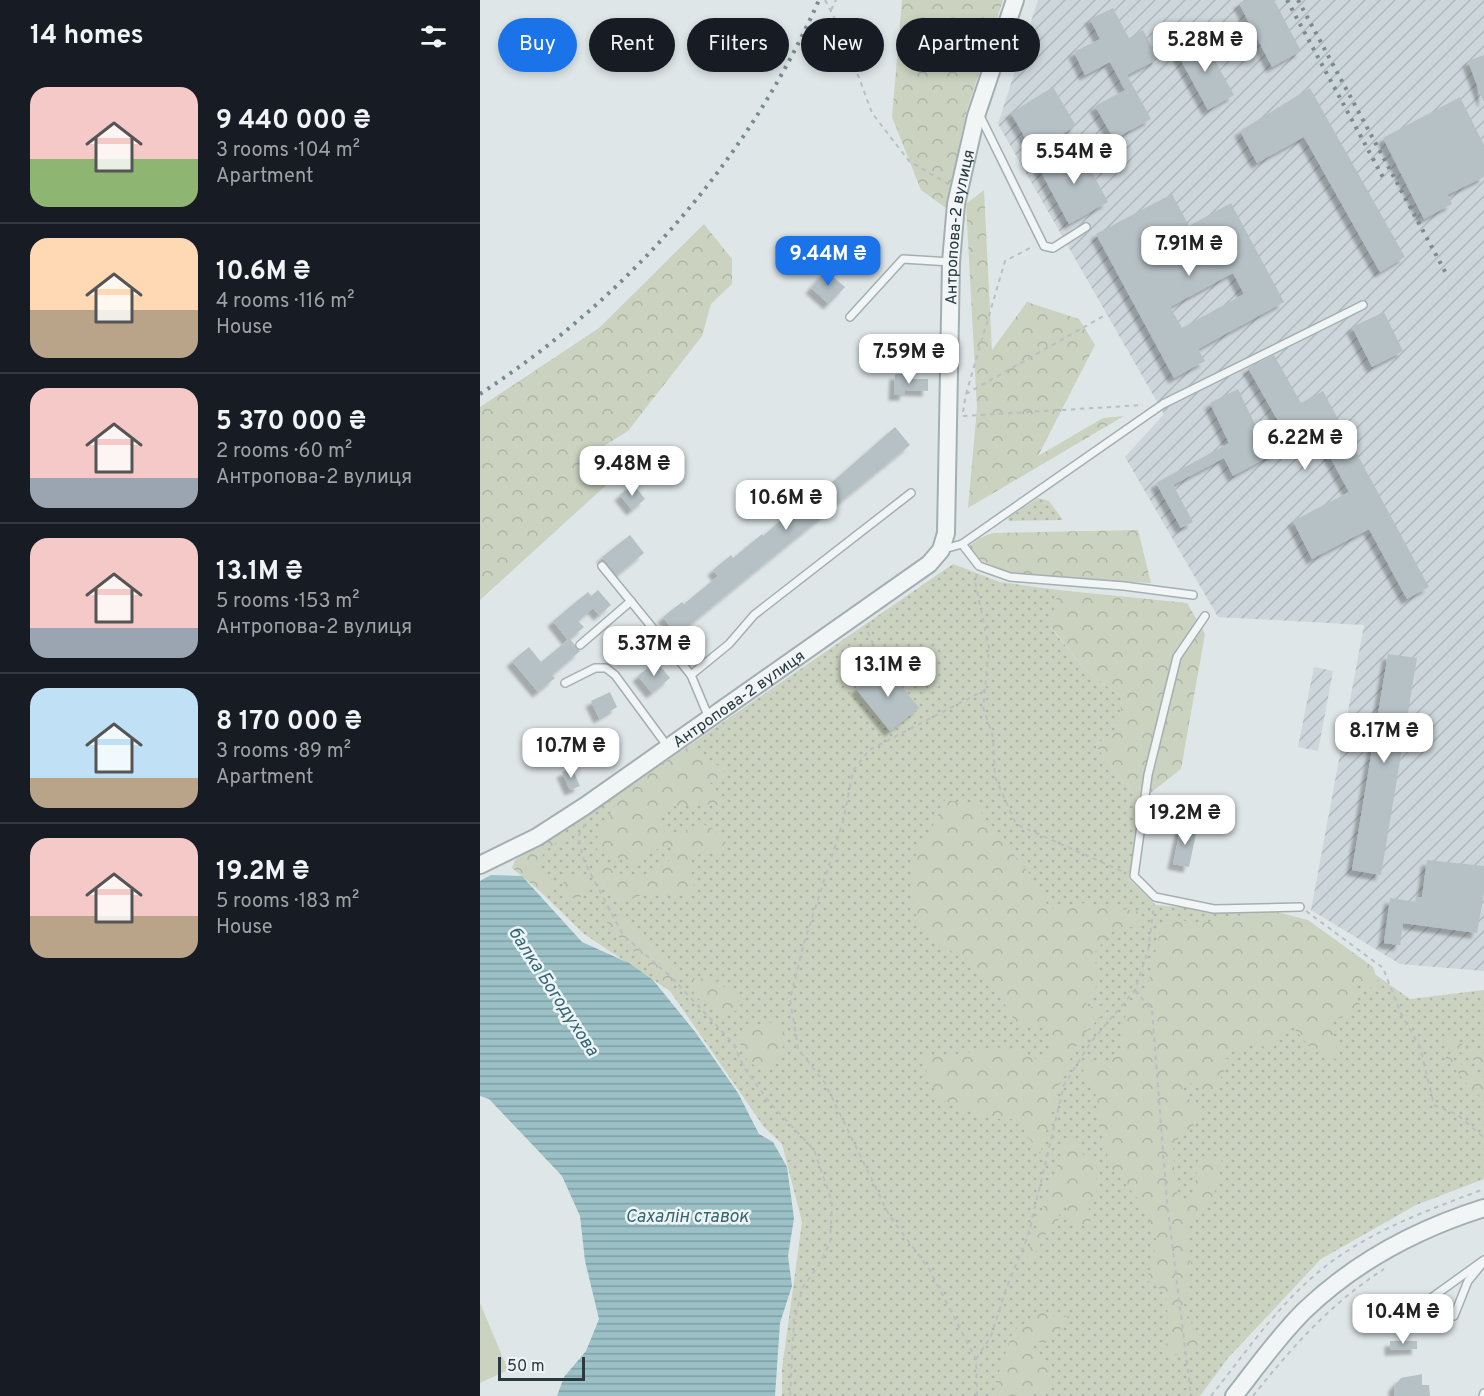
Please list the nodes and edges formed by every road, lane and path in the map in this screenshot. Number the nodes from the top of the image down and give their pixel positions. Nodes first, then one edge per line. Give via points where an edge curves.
1 (825, 0) edge
2 (836, 0) edge
3 (1015, 0) edge
4 (831, 10) junction
5 (978, 111) junction
6 (959, 191) junction
7 (1086, 227) dead end
8 (1042, 242) junction
9 (951, 262) junction
10 (1363, 305) dead end
11 (1107, 314) dead end
12 (850, 317) dead end
13 (966, 394) junction
14 (1164, 404) junction
15 (911, 493) dead end
16 (962, 544) junction
17 (941, 550) junction
18 (602, 566) dead end
19 (979, 566) junction
20 (1193, 596) dead end
21 (631, 601) junction
22 (871, 604) junction
23 (1205, 616) dead end
24 (580, 645) dead end
25 (880, 659) dead end
26 (691, 675) junction
27 (565, 683) dead end
28 (984, 690) junction
29 (709, 718) junction
30 (668, 747) junction
31 (585, 806) junction
32 (480, 865) edge
33 (1134, 876) junction
34 (1155, 897) junction
35 (1300, 907) joint
36 (1135, 990) junction
37 (1484, 1138) edge
38 (1484, 1208) edge
39 (1484, 1261) edge
40 (1392, 1264) dead end
41 (1406, 1316) dead end
42 (1454, 1316) dead end
43 (976, 1359) junction
44 (790, 1396) edge
45 (977, 1396) edge
46 (1191, 1396) edge
47 (1234, 1396) edge
48 (1253, 1396) edge

1 - 4 path
2 - 4 path
3 - 5 street, Антропова-2 вулиця
4 - 6 path via 872,113 909,161
5 - 6 street, Антропова-2 вулиця
5 - 8 lane
6 - 9 street, Антропова-2 вулиця
7 - 8 lane via 1053,248
8 - 13 path via 1005,261
9 - 12 lane via 903,259
9 - 17 street, Антропова-2 вулиця via 946,533
10 - 14 lane
11 - 13 path
13 - 14 path via 962,417
14 - 16 lane
15 - 26 lane via 754,615 729,644
16 - 17 lane
16 - 19 lane
17 - 22 street, Антропова-2 вулиця via 929,564
18 - 21 lane
19 - 20 lane via 1010,577
19 - 28 path via 975,581 989,648
21 - 24 lane
21 - 26 lane
22 - 25 path via 868,633
22 - 29 street, Антропова-2 вулиця
23 - 33 lane via 1177,657 1148,775
26 - 29 lane
27 - 30 lane via 595,668 606,668
28 - 33 path via 983,707 993,737 995,777 1016,824
28 - 43 path via 869,750 853,771 843,822 790,999 798,1049 825,1083 888,1215 930,1269
29 - 30 street, Антропова-2 вулиця
30 - 31 street, Антропова-2 вулиця
31 - 32 street, Антропова-2 вулиця via 537,837
31 - 44 path via 590,817 578,836 584,861 623,935 671,977 734,1044 743,1066 769,1102 814,1150 832,1202 830,1244 803,1287 794,1322
33 - 34 lane
34 - 35 lane via 1214,909
34 - 36 path via 1148,951
35 - 37 path via 1383,968 1401,1014 1420,1047 1434,1105 1458,1115
36 - 43 path via 1092,1042 1064,1085 1028,1236 991,1336
36 - 46 path via 1152,1010 1167,1202
38 - 47 street via 1450,1218 1387,1248 1342,1277 1303,1312
39 - 41 lane
39 - 42 lane via 1468,1281
40 - 48 path via 1322,1317
43 - 45 path

